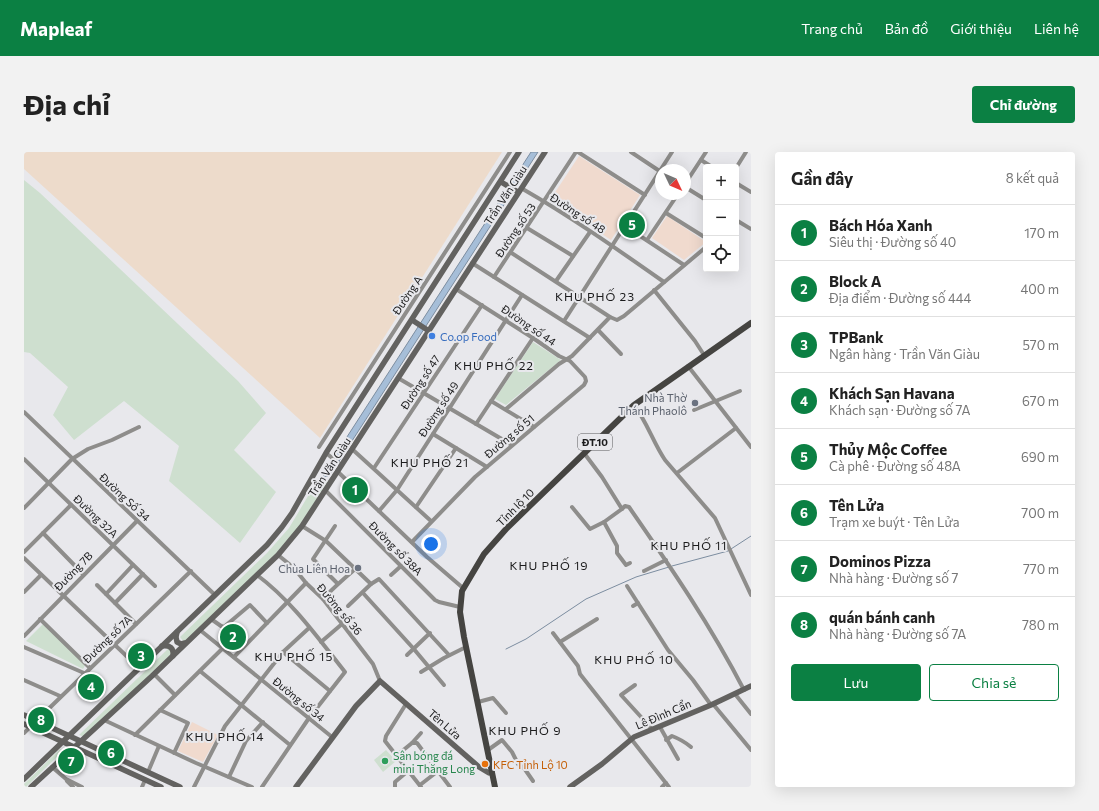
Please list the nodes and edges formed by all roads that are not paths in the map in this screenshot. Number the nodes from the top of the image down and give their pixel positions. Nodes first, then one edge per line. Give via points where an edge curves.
1 (510, 152) edge
2 (519, 152) edge
3 (545, 152) edge
4 (577, 152) edge
5 (631, 152) edge
6 (672, 152) edge
7 (706, 152) edge
8 (746, 152) edge
9 (700, 160) junction
10 (665, 164) edge
11 (707, 164) edge
12 (738, 164) edge
13 (655, 167) edge
14 (691, 174) edge
15 (655, 180) edge
16 (501, 182) junction
17 (739, 185) edge
18 (519, 190) junction
19 (691, 191) edge
20 (751, 192) edge
21 (645, 195) junction
22 (703, 198) edge
23 (674, 200) edge
24 (544, 202) junction
25 (666, 213) junction
26 (739, 222) edge
27 (625, 226) junction
28 (527, 228) junction
29 (751, 229) edge
30 (590, 232) junction
31 (703, 236) edge
32 (647, 240) junction
33 (612, 246) junction
34 (703, 249) edge
35 (510, 252) junction
36 (573, 256) junction
37 (472, 263) junction
38 (684, 265) junction
39 (494, 277) junction
40 (556, 281) junction
41 (664, 282) junction
42 (456, 288) junction
43 (654, 290) junction
44 (522, 295) junction
45 (580, 298) junction
46 (482, 305) junction
47 (610, 317) junction
48 (506, 320) junction
49 (414, 321) junction
50 (564, 322) junction
51 (751, 323) edge
52 (427, 330) junction
53 (598, 330) junction
54 (533, 338) junction
55 (590, 338) junction
56 (621, 354) dead end
57 (704, 355) junction
58 (568, 360) junction
59 (688, 366) junction
60 (398, 378) junction
61 (586, 381) joint
62 (740, 391) dead end
63 (424, 393) junction
64 (492, 400) junction
65 (714, 401) junction
66 (634, 405) junction
67 (449, 408) junction
68 (506, 409) junction
69 (694, 410) dead end
70 (24, 412) edge
71 (476, 424) junction
72 (139, 427) dead end
73 (534, 427) junction
74 (736, 428) junction
75 (433, 434) junction
76 (512, 445) junction
77 (319, 447) dead end
78 (751, 447) edge
79 (456, 448) junction
80 (352, 449) junction
81 (584, 453) junction
82 (328, 455) junction
83 (72, 459) junction
84 (25, 461) edge
85 (340, 465) junction
86 (487, 467) junction
87 (374, 468) junction
88 (337, 472) junction
89 (677, 473) junction
90 (48, 483) junction
91 (325, 490) junction
92 (397, 490) junction
93 (71, 505) junction
94 (416, 507) junction
95 (572, 507) dead end
96 (24, 508) edge
97 (622, 509) junction
98 (379, 511) junction
99 (137, 521) junction
100 (432, 521) junction
101 (604, 522) junction
102 (302, 526) junction
103 (335, 526) dead end
104 (43, 533) junction
105 (326, 541) junction
106 (412, 542) junction
107 (112, 545) junction
108 (24, 552) edge
109 (278, 555) junction
110 (24, 558) edge
111 (668, 562) junction
112 (630, 563) dead end
113 (133, 565) junction
114 (401, 566) junction
115 (355, 569) junction
116 (191, 571) junction
117 (644, 571) dead end
118 (83, 574) junction
119 (143, 574) junction
120 (41, 575) junction
121 (257, 575) junction
122 (391, 575) dead end
123 (306, 583) junction
124 (337, 583) junction
125 (371, 584) junction
126 (97, 585) dead end
127 (155, 586) dead end
128 (627, 586) dead end
129 (463, 588) junction
130 (24, 592) edge
131 (363, 593) junction
132 (106, 594) junction
133 (63, 595) junction
134 (214, 595) junction
135 (751, 595) edge
136 (322, 598) junction
137 (288, 601) junction
138 (115, 603) junction
139 (638, 603) junction
140 (348, 606) dead end
141 (633, 606) dead end
142 (460, 607) junction
143 (40, 619) junction
144 (211, 619) junction
145 (597, 619) dead end
146 (267, 623) junction
147 (136, 624) junction
148 (342, 624) junction
149 (309, 628) junction
150 (200, 630) junction
151 (177, 632) junction
152 (430, 633) junction
153 (553, 633) dead end
154 (24, 636) edge
155 (186, 642) junction
156 (321, 642) junction
157 (560, 642) junction
158 (114, 645) junction
159 (24, 646) edge
160 (162, 646) junction
161 (466, 647) junction
162 (223, 648) junction
163 (413, 648) junction
164 (283, 652) junction
165 (407, 655) dead end
166 (449, 655) junction
167 (173, 656) junction
168 (234, 657) junction
169 (428, 667) junction
170 (90, 668) junction
171 (139, 668) junction
172 (200, 671) junction
173 (421, 672) dead end
174 (84, 674) junction
175 (154, 674) junction
176 (24, 680) edge
177 (261, 680) junction
178 (380, 681) junction
179 (444, 685) dead end
180 (635, 685) dead end
181 (751, 686) edge
182 (744, 690) junction
183 (330, 691) junction
184 (735, 694) junction
185 (60, 696) junction
186 (175, 696) junction
187 (478, 702) junction
188 (242, 704) junction
189 (406, 704) junction
190 (712, 705) junction
191 (160, 710) junction
192 (506, 713) dead end
193 (751, 714) edge
194 (24, 716) edge
195 (309, 718) junction
196 (104, 720) junction
197 (36, 721) junction
198 (263, 722) junction
199 (24, 724) edge
200 (80, 725) junction
201 (660, 726) junction
202 (30, 727) junction
203 (652, 730) junction
204 (24, 733) edge
205 (90, 733) junction
206 (421, 733) dead end
207 (678, 733) dead end
208 (135, 735) junction
209 (69, 736) junction
210 (672, 736) junction
211 (332, 737) junction
212 (632, 739) junction
213 (666, 740) junction
214 (62, 742) junction
215 (81, 742) junction
216 (412, 743) junction
217 (290, 745) junction
218 (159, 746) junction
219 (74, 747) junction
220 (691, 747) dead end
221 (488, 750) junction
222 (751, 750) edge
223 (52, 752) junction
224 (174, 753) junction
225 (396, 756) junction
226 (61, 759) junction
227 (678, 759) dead end
228 (204, 766) junction
229 (52, 767) junction
230 (408, 771) junction
231 (438, 771) junction
232 (148, 772) junction
233 (492, 772) junction
234 (230, 778) junction
235 (24, 779) edge
236 (66, 779) junction
237 (145, 780) junction
238 (533, 781) dead end
239 (666, 783) junction
240 (420, 786) edge
241 (31, 787) edge
242 (73, 787) edge
243 (82, 787) edge
244 (142, 787) edge
245 (161, 787) edge
246 (180, 787) edge
247 (194, 787) edge
248 (252, 787) edge
249 (262, 787) edge
250 (296, 787) edge
251 (395, 787) edge
252 (450, 787) edge
253 (495, 787) edge
254 (570, 787) edge
255 (662, 787) edge
256 (669, 787) edge

1 - 77 street, Đường A
2 - 16 main road, Trần Văn Giàu
3 - 18 main road, Trần Văn Giàu
4 - 21 street
4 - 24 street, Đường số 53
5 - 13 street
6 - 10 street
7 - 9 street
8 - 12 street
9 - 11 street
9 - 14 street
15 - 21 street
16 - 18 main road
16 - 49 main road, Trần Văn Giàu
17 - 20 street
18 - 24 street, Đường số 48
18 - 37 main road, Trần Văn Giàu
19 - 22 street
21 - 27 street
23 - 25 street
24 - 28 street, Đường số 53
24 - 30 street, Đường số 48
25 - 31 street
25 - 32 street
26 - 29 street
27 - 32 street
27 - 33 street
28 - 35 street, Đường số 53
28 - 36 street
30 - 33 street, Đường số 48
30 - 36 street
32 - 38 street
33 - 41 street, Đường số 48
33 - 45 street
34 - 38 street
35 - 39 street, Đường số 53
35 - 40 street
36 - 40 street
37 - 39 street
37 - 42 main road, Trần Văn Giàu
38 - 41 street
39 - 44 street
40 - 45 street
41 - 43 street
42 - 46 street, Đường số 44
42 - 52 main road, Trần Văn Giàu
43 - 47 street via 619,320
43 - 57 street
44 - 48 street, Đường số 49
44 - 50 street
45 - 47 street
45 - 50 street
46 - 48 street, Đường số 44
46 - 63 street, Đường số 47
47 - 53 street
48 - 54 street, Đường số 44
48 - 67 street, Đường số 49
49 - 52 main road
49 - 82 main road, Trần Văn Giàu
50 - 55 street
51 - 57 main road, Tỉnh lộ 10 / ĐT.10
52 - 60 main road, Trần Văn Giàu
53 - 55 street
53 - 56 street
54 - 58 street, Đường số 44
54 - 64 street
55 - 58 street
57 - 59 main road, Tỉnh lộ 10 / ĐT.10
58 - 61 street, Đường số 44
58 - 68 street via 559,364
59 - 65 street
59 - 66 main road, Tỉnh lộ 10 / ĐT.10
60 - 63 street
60 - 80 main road, Trần Văn Giàu
61 - 73 street, Đường số 51
62 - 65 street
63 - 67 street
63 - 87 street, Đường số 47
64 - 68 street
64 - 71 street
65 - 69 street
65 - 74 street
66 - 81 main road, Tỉnh lộ 10 / ĐT.10
66 - 89 street via 643,417 658,451
67 - 71 street
67 - 75 street, Đường số 49
68 - 73 street
70 - 83 street, Đường Số 34
71 - 76 street
72 - 83 street via 88,449
73 - 76 street, Đường số 51
74 - 78 street
74 - 89 street
75 - 79 street
75 - 92 street, Đường số 49
76 - 86 street, Đường số 51
79 - 86 street
79 - 94 street
80 - 85 main road, Trần Văn Giàu
80 - 87 street
81 - 97 street
81 - 129 main road, Tỉnh lộ 10 / ĐT.10 via 484,554
82 - 85 street
82 - 134 main road, Trần Văn Giàu via 282,527
83 - 90 street
83 - 99 street, Đường Số 34
84 - 90 street, Đường 32A
85 - 88 main road, Trần Văn Giàu
86 - 100 street, Đường số 51
87 - 92 street
88 - 91 main road, Trần Văn Giàu
88 - 98 street
89 - 135 street via 715,518
90 - 93 street, Đường 32A
90 - 96 street
91 - 102 main road, Trần Văn Giàu
91 - 114 street, Đường số 38A
92 - 94 street
92 - 98 street, Đường số 49
93 - 104 street
93 - 107 street, Đường 32A
94 - 100 street
95 - 101 street via 590,529
97 - 101 street
97 - 111 street via 625,506 629,507
98 - 106 street
99 - 107 street, Đường 7B
99 - 116 street, Đường Số 34
100 - 106 street, Đường số 51
101 - 112 street via 617,546 616,552 626,565
102 - 105 street
102 - 109 main road, Trần Văn Giàu
103 - 105 street
104 - 108 street
104 - 118 street
105 - 115 street
105 - 124 street via 313,559
106 - 129 street
107 - 113 street, Đường 32A
107 - 118 street, Đường 7B
109 - 121 main road, Trần Văn Giàu
109 - 123 street, Đường số 36 via 294,568
110 - 120 street
111 - 117 street
111 - 182 street via 729,660
113 - 119 street, Đường 32A
113 - 132 street
114 - 122 street
114 - 142 street, Đường số 38A via 437,602
115 - 124 street
115 - 125 street
116 - 134 street, Đường Số 34
116 - 147 street, Đường số 7A
118 - 133 street, Đường 7B
119 - 127 street, Đường 32A
119 - 138 street
120 - 130 street
120 - 133 street
121 - 137 street
121 - 144 main road, Trần Văn Giàu
123 - 136 street, Đường số 36
123 - 137 street
124 - 136 street
125 - 131 street
125 - 152 street via 379,579
126 - 132 street
128 - 139 street
129 - 142 main road, Tỉnh lộ 10 / ĐT.10
131 - 140 street
131 - 163 street
132 - 138 street
133 - 143 street, Đường 7B
133 - 158 street
134 - 151 main road, Trần Văn Giàu
136 - 148 street, Đường số 36
137 - 146 street
137 - 149 street
138 - 147 street
139 - 141 street
139 - 190 street via 668,650
142 - 161 main road, Tỉnh lộ 10 / ĐT.10
143 - 154 street, Đường 7B
143 - 170 street
144 - 146 street via 224,627 250,605
144 - 150 main road, Trần Văn Giàu
145 - 157 street
146 - 168 street
147 - 158 street, Đường số 7A
148 - 156 street
148 - 178 street, Đường số 36 via 373,664
149 - 156 street
149 - 164 street
150 - 155 main road, Trần Văn Giàu
150 - 162 street, Đường số 34
151 - 155 main road via 177,642
151 - 160 main road, Trần Văn Giàu
152 - 163 street
152 - 166 street
153 - 157 street
155 - 167 main road, Trần Văn Giàu
156 - 183 street via 345,672
157 - 212 street via 578,666 580,674
158 - 170 street, Đường số 7A
158 - 171 street
159 - 174 street
160 - 167 main road via 171,647
160 - 171 main road, Trần Văn Giàu
161 - 166 street
161 - 187 main road, Tỉnh lộ 10 / ĐT.10
162 - 168 street, Đường số 34
162 - 172 street
163 - 165 street
163 - 169 street
164 - 177 street
164 - 183 street
166 - 169 street
167 - 175 main road, Trần Văn Giàu
168 - 177 street, Đường số 34
169 - 173 street
169 - 179 street
170 - 174 street, Đường số 7A
171 - 200 main road, Trần Văn Giàu
172 - 186 street
172 - 188 street
174 - 185 street, Đường số 7A
175 - 186 street
175 - 196 main road, Trần Văn Giàu
176 - 185 street
177 - 188 street
177 - 195 street, Đường số 34
178 - 189 main road, Tên Lửa
178 - 211 main road
180 - 203 street via 621,695
181 - 182 main road, Lê Đình Cẩn
182 - 184 main road, Lê Đình Cẩn
183 - 195 street
184 - 190 main road, Lê Đình Cẩn
184 - 193 street
185 - 197 street, Đường số 7A
186 - 191 street
187 - 192 street via 493,698
187 - 221 main road, Tỉnh lộ 10 / ĐT.10
188 - 198 street
188 - 228 street via 225,726
189 - 225 street via 385,739
189 - 233 main road, Tên Lửa via 479,767 489,773
190 - 201 main road, Lê Đình Cẩn
190 - 222 street
191 - 208 street
191 - 224 street via 188,723
194 - 197 main road
195 - 211 street, Đường số 34
195 - 217 street
196 - 205 main road, Trần Văn Giàu
196 - 208 street
197 - 209 main road
198 - 217 street
198 - 234 street via 246,741
199 - 202 main road
200 - 205 main road via 82,732
200 - 209 main road, Trần Văn Giàu
201 - 203 main road, Lê Đình Cẩn
201 - 213 street
202 - 204 street
202 - 214 main road
203 - 212 main road, Lê Đình Cẩn
205 - 215 main road, Trần Văn Giàu
206 - 216 street
207 - 210 street
208 - 218 street
209 - 214 main road, Trần Văn Giàu
209 - 215 main road
210 - 213 street
210 - 220 street via 685,741
211 - 250 main road
212 - 239 street
212 - 254 main road, Lê Đình Cẩn
213 - 227 street
214 - 219 main road
214 - 223 main road, Trần Văn Giàu
215 - 219 main road, Trần Văn Giàu
215 - 232 main road
216 - 225 street
216 - 231 street via 418,745
217 - 249 street
218 - 224 street
218 - 232 street
219 - 226 main road, Trần Văn Giàu
219 - 237 main road
221 - 233 main road, Tỉnh lộ 10 / ĐT.10
221 - 238 street via 502,740
223 - 226 main road via 60,752
223 - 235 main road, Trần Văn Giàu
224 - 228 street
225 - 230 street
226 - 229 main road, Trần Văn Giàu
228 - 234 street
228 - 247 street
229 - 236 street
229 - 241 main road, Trần Văn Giàu
230 - 240 street
230 - 251 street via 395,782
231 - 240 street
231 - 252 street
232 - 246 main road
233 - 253 main road, Tỉnh lộ 10 / ĐT.10
234 - 248 street
236 - 242 street
236 - 243 street
237 - 244 street
237 - 245 main road
239 - 255 street
239 - 256 street

